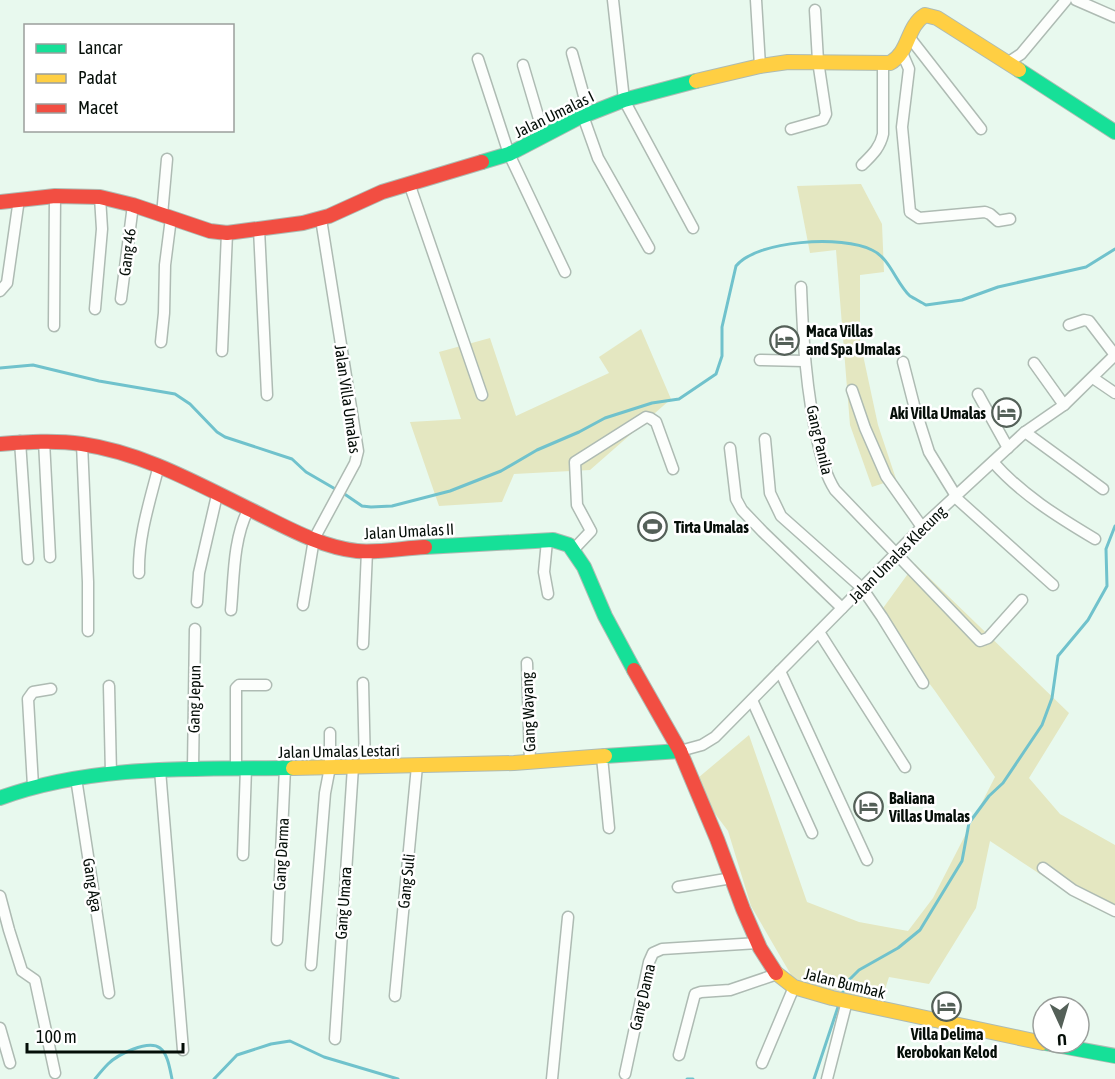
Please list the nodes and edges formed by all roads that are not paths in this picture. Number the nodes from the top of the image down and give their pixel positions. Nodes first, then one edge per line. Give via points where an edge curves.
1 (613, 0) edge
2 (756, 0) edge
3 (1066, 0) edge
4 (1076, 0) edge
5 (815, 10) dead end
6 (1115, 17) edge
7 (910, 38) junction
8 (572, 53) dead end
9 (903, 55) junction
10 (478, 59) dead end
11 (818, 61) junction
12 (1009, 62) junction
13 (883, 64) junction
14 (524, 65) dead end
15 (760, 66) junction
16 (624, 100) junction
17 (586, 115) junction
18 (791, 129) dead end
19 (981, 129) dead end
20 (1115, 132) edge
21 (544, 136) junction
22 (509, 154) junction
23 (167, 159) dead end
24 (862, 165) dead end
25 (409, 183) junction
26 (55, 196) junction
27 (100, 197) junction
28 (19, 199) junction
29 (0, 202) edge
30 (133, 205) junction
31 (166, 217) junction
32 (321, 219) junction
33 (1010, 219) dead end
34 (693, 228) dead end
35 (260, 229) junction
36 (227, 232) junction
37 (649, 248) dead end
38 (565, 272) dead end
39 (801, 287) dead end
40 (0, 291) edge
41 (121, 298) dead end
42 (95, 309) dead end
43 (1070, 325) dead end
44 (54, 326) dead end
45 (161, 342) dead end
46 (222, 351) dead end
47 (1115, 355) edge
48 (760, 360) dead end
49 (804, 361) junction
50 (903, 362) dead end
51 (1034, 363) dead end
52 (1093, 378) junction
53 (852, 390) dead end
54 (1115, 393) edge
55 (978, 394) dead end
56 (267, 395) dead end
57 (482, 395) dead end
58 (1064, 405) junction
59 (1025, 432) junction
60 (765, 438) dead end
61 (20, 441) junction
62 (44, 441) junction
63 (0, 444) edge
64 (82, 444) junction
65 (730, 448) dead end
66 (1008, 448) junction
67 (993, 462) junction
68 (159, 465) junction
69 (673, 469) dead end
70 (1103, 489) dead end
71 (217, 495) junction
72 (955, 497) junction
73 (248, 510) junction
74 (922, 527) junction
75 (314, 539) junction
76 (1095, 539) dead end
77 (547, 541) junction
78 (574, 549) junction
79 (367, 551) junction
80 (897, 554) junction
81 (50, 557) dead end
82 (28, 559) dead end
83 (139, 573) dead end
84 (1053, 585) dead end
85 (862, 588) junction
86 (548, 594) dead end
87 (1022, 600) dead end
88 (197, 603) dead end
89 (303, 604) dead end
90 (842, 608) junction
91 (231, 610) dead end
92 (195, 629) dead end
93 (88, 631) dead end
94 (819, 632) junction
95 (363, 644) dead end
96 (527, 663) dead end
97 (780, 671) junction
98 (363, 682) dead end
99 (923, 683) dead end
100 (108, 686) dead end
101 (266, 686) dead end
102 (51, 689) dead end
103 (752, 700) junction
104 (330, 733) dead end
105 (680, 751) junction
106 (602, 757) junction
107 (530, 762) junction
108 (417, 766) junction
109 (330, 767) junction
110 (359, 767) junction
111 (905, 767) dead end
112 (241, 768) junction
113 (285, 768) junction
114 (194, 769) junction
115 (160, 770) junction
116 (111, 774) junction
117 (76, 778) junction
118 (33, 786) junction
119 (0, 798) edge
120 (609, 828) dead end
121 (812, 833) dead end
122 (243, 855) dead end
123 (867, 860) dead end
124 (1043, 868) dead end
125 (732, 878) junction
126 (678, 887) dead end
127 (0, 896) edge
128 (1115, 911) edge
129 (568, 917) dead end
130 (277, 940) dead end
131 (758, 943) junction
132 (310, 964) dead end
133 (777, 974) junction
134 (794, 987) junction
135 (109, 993) dead end
136 (396, 996) dead end
137 (847, 1001) junction
138 (0, 1028) edge
139 (334, 1039) dead end
140 (1031, 1040) edge
141 (183, 1050) dead end
142 (1091, 1052) edge
143 (679, 1054) dead end
144 (1115, 1056) edge
145 (10, 1062) dead end
146 (762, 1064) dead end
147 (55, 1073) dead end
148 (625, 1074) dead end
149 (552, 1079) edge
150 (827, 1079) edge

1 - 16 street
2 - 15 street
3 - 12 street via 1021,54
4 - 6 street
5 - 11 street
7 - 9 street
7 - 12 street via 917,20 930,16
7 - 19 street
8 - 17 street
9 - 13 street, Jalan Umalas I
9 - 33 street via 909,69 902,127 910,212 919,218 985,212 998,221
10 - 22 street
11 - 13 street, Jalan Umalas I
11 - 15 street, Jalan Umalas I
11 - 18 street via 825,117
12 - 20 street
13 - 24 street via 883,134 876,151
14 - 21 street
15 - 16 street, Jalan Umalas I
16 - 17 street, Jalan Umalas I
16 - 34 street
17 - 21 street, Jalan Umalas I
17 - 37 street via 598,158
21 - 22 street, Jalan Umalas I
22 - 25 street, Jalan Umalas I
22 - 38 street
23 - 31 street
25 - 32 street, Jalan Umalas I
25 - 57 street
26 - 27 street, Jalan Umalas I
26 - 28 street, Jalan Umalas I
26 - 44 street
27 - 30 street, Jalan Umalas I
27 - 42 street via 102,229
28 - 29 street, Jalan Umalas I
28 - 40 street via 7,283
30 - 31 street, Jalan Umalas I
30 - 41 street, Gang 46
31 - 36 street, Jalan Umalas I via 210,231
31 - 45 street
32 - 35 street, Jalan Umalas I
32 - 75 street, Jalan Villa Umalas via 358,451
35 - 36 street, Jalan Umalas I
35 - 56 street
36 - 46 street
39 - 49 street, Gang Panila
43 - 47 street via 1089,321
47 - 52 street, Jalan Umalas Klecung
48 - 49 street
49 - 80 street, Gang Panila via 815,431 830,483
50 - 72 street via 929,452
51 - 58 street
52 - 54 street
52 - 58 street, Jalan Umalas Klecung
53 - 74 street via 886,476
55 - 66 street
58 - 59 street, Jalan Umalas Klecung
59 - 66 street, Jalan Umalas Klecung
59 - 70 street
60 - 85 street via 770,493 780,516
61 - 62 street, Jalan Umalas II
61 - 63 street, Jalan Umalas II
61 - 82 street
62 - 64 street, Jalan Umalas II
62 - 81 street
64 - 68 street, Jalan Umalas II
64 - 93 street
65 - 90 street via 736,499 742,510
66 - 67 street, Jalan Umalas Klecung
67 - 72 street, Jalan Umalas Klecung
67 - 76 street via 1018,487
68 - 71 street, Jalan Umalas II
68 - 83 street via 143,527
69 - 78 street via 656,422 645,417 575,462 577,505 591,531
71 - 73 street, Jalan Umalas II
71 - 88 street via 199,573
72 - 74 street, Jalan Umalas Klecung
72 - 84 street
73 - 75 street, Jalan Umalas II
73 - 91 street via 237,548
74 - 80 street, Jalan Umalas Klecung
75 - 79 street, Jalan Umalas II
75 - 89 street, Jalan Villa Umalas
77 - 78 street, Jalan Umalas II via 565,543
77 - 79 street, Jalan Umalas II
77 - 86 street via 544,572
78 - 105 street via 618,642
79 - 95 street
80 - 85 street, Jalan Umalas Klecung
80 - 87 street, Gang Panila via 981,641
85 - 90 street, Jalan Umalas Klecung
85 - 99 street
90 - 94 street, Jalan Umalas Klecung
92 - 114 street, Gang Jepun
94 - 97 street, Jalan Umalas Klecung
94 - 111 street
96 - 107 street, Gang Wayang
97 - 103 street, Jalan Umalas Klecung
97 - 123 street
98 - 110 street, Gang Umara
100 - 116 street
101 - 112 street via 236,688
102 - 118 street via 33,692 28,699
103 - 105 street, Jalan Umalas Klecung via 715,737
103 - 121 street
104 - 109 street
105 - 106 street, Jalan Umalas Lestari
105 - 125 street, Jalan Bumbak
106 - 107 street, Jalan Umalas Lestari
106 - 120 street
107 - 108 street, Jalan Umalas Lestari
108 - 110 street, Jalan Umalas Lestari
108 - 136 street, Gang Suli
109 - 110 street, Jalan Umalas Lestari
109 - 113 street, Jalan Umalas Lestari
109 - 132 street
110 - 139 street, Gang Umara
112 - 113 street, Jalan Umalas Lestari
112 - 114 street, Jalan Umalas Lestari
112 - 122 street
113 - 130 street, Gang Darma
114 - 115 street, Jalan Umalas Lestari
115 - 116 street, Jalan Umalas Lestari
115 - 141 street
116 - 117 street, Jalan Umalas Lestari
117 - 118 street, Jalan Umalas Lestari
117 - 135 street, Gang Aga
118 - 119 street, Jalan Umalas Lestari
124 - 128 street via 1073,890
125 - 126 street
125 - 131 street, Jalan Bumbak
127 - 147 street via 22,971 35,980
129 - 149 street
131 - 133 street, Jalan Bumbak
131 - 148 street, Gang Dama via 653,952
133 - 134 street, Jalan Bumbak
133 - 143 street via 730,990 695,994
134 - 137 street, Jalan Bumbak
134 - 146 street
137 - 140 street, Jalan Bumbak
137 - 150 street
138 - 145 street
142 - 144 street, Jalan Bumbak

